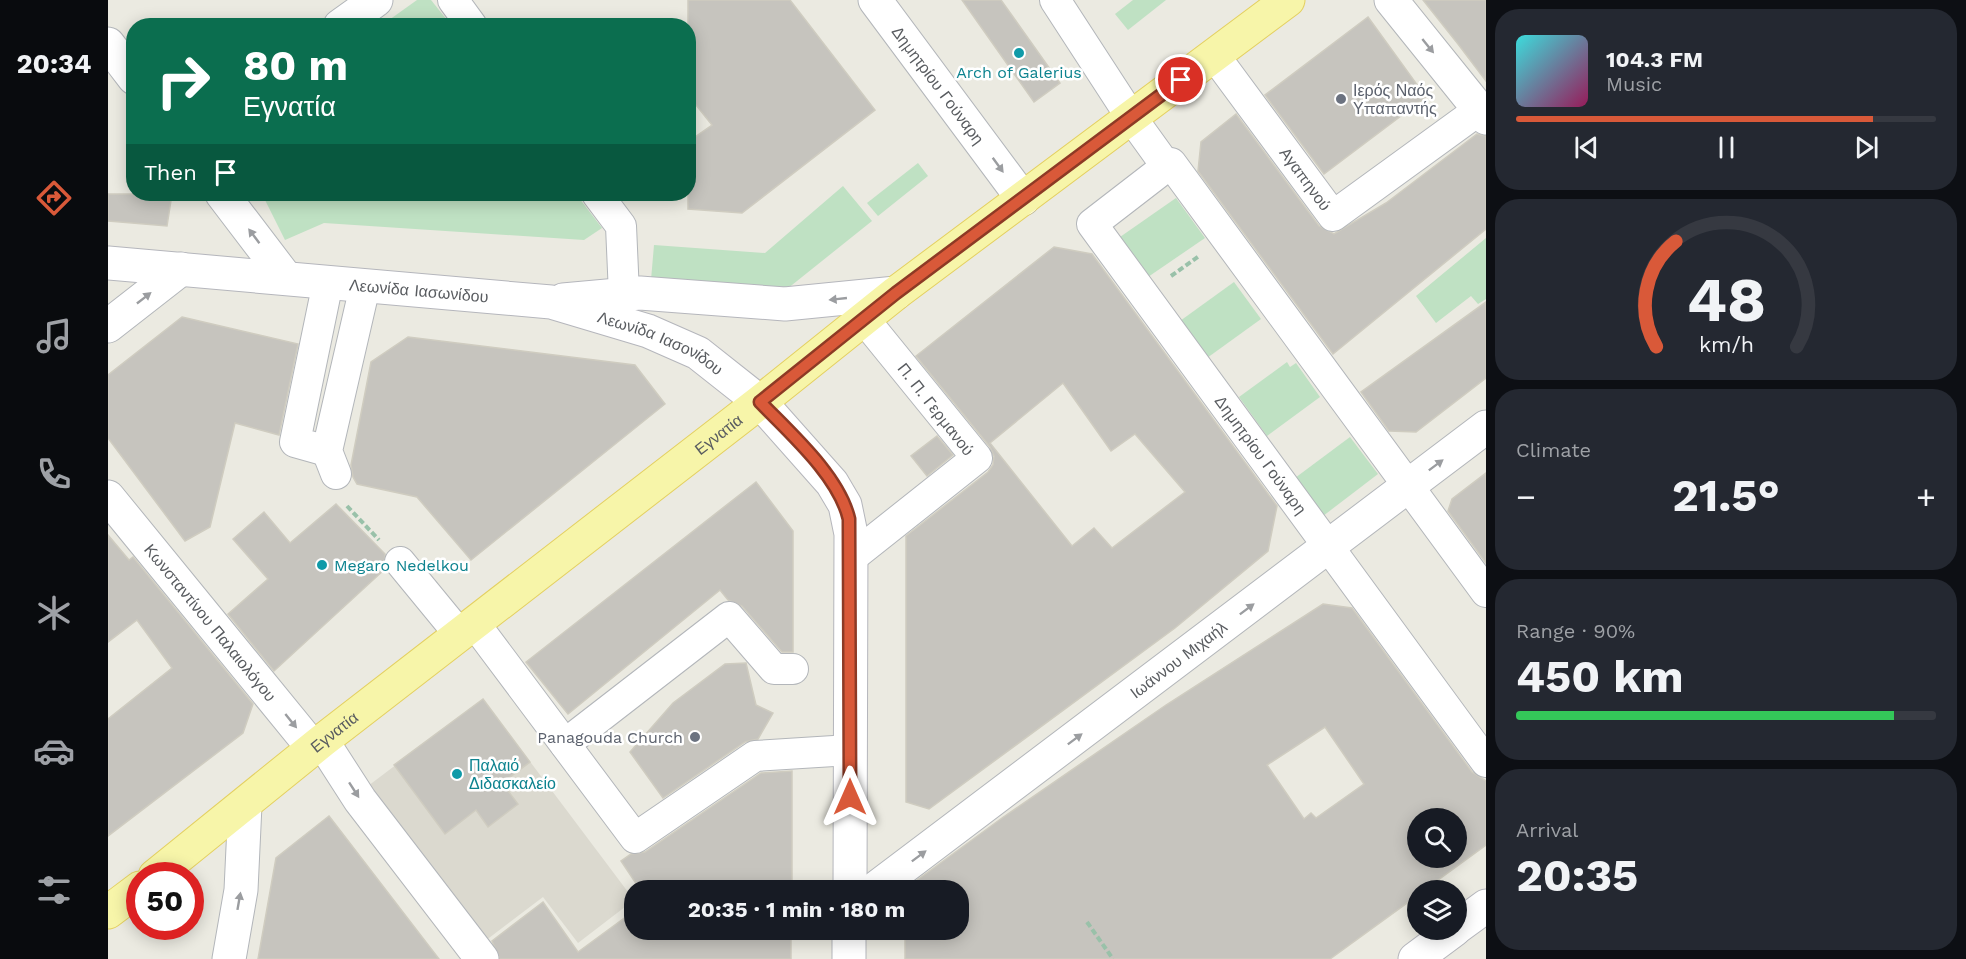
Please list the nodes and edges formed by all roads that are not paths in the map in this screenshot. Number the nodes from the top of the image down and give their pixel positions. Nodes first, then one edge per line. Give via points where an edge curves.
1 (376, 0) edge
2 (453, 0) edge
3 (875, 0) edge
4 (1055, 0) edge
5 (1288, 0) edge
6 (1391, 0) edge
7 (351, 18) edge
8 (466, 18) edge
9 (108, 44) edge
10 (1214, 55) junction
11 (126, 68) edge
12 (1482, 114) edge
13 (1131, 117) junction
14 (1167, 167) junction
15 (1023, 199) junction
16 (227, 201) edge
17 (602, 201) edge
18 (108, 263) edge
19 (181, 269) junction
20 (286, 278) junction
21 (328, 282) junction
22 (365, 286) junction
23 (896, 293) junction
24 (624, 294) junction
25 (551, 302) junction
26 (864, 319) junction
27 (108, 326) edge
28 (760, 402) junction
29 (1486, 428) edge
30 (1408, 486) junction
31 (108, 497) edge
32 (1329, 548) junction
33 (851, 558) junction
34 (400, 562) road end
35 (1486, 592) edge
36 (467, 629) junction
37 (793, 669) dead end
38 (317, 744) junction
39 (565, 744) junction
40 (850, 750) junction
41 (1486, 762) edge
42 (245, 805) junction
43 (173, 862) edge
44 (850, 880) edge
45 (887, 880) edge
46 (126, 898) edge
47 (1486, 906) edge
48 (108, 912) edge
49 (1467, 920) edge
50 (849, 940) edge
51 (1440, 940) edge
52 (229, 959) edge
53 (482, 959) edge
54 (849, 959) edge
55 (1415, 959) edge

1 - 7 street
2 - 8 street
3 -> 15 street, Δημητρίου Γούναρη
4 - 13 street
5 - 10 main road, Εγνατία
6 -> 12 street, Αγαπηνού
9 - 11 street
10 - 12 street, Αγαπηνού via 1333,216
10 - 13 main road, Εγνατία
13 - 14 street
13 - 15 main road, Εγνατία
14 - 30 street via 1171,163
14 - 32 street, Δημητρίου Γούναρη via 1092,224
15 - 23 main road, Εγνατία
20 -> 16 street
17 - 24 street via 621,226
18 - 19 street
19 - 20 street
27 -> 19 street
20 - 21 street, Λεωνίδα Ιασωνίδου
21 - 22 street, Λεωνίδα Ιασωνίδου
21 - 22 street via 296,442 331,462
22 - 25 street, Λεωνίδα Ιασωνίδου
23 -> 24 street via 785,304
23 - 26 main road, Εγνατία
24 - 25 street
25 - 28 street, Λεωνίδα Ιασονίδου via 684,345 723,370
26 - 28 main road, Εγνατία
26 - 33 street, Π. Π. Γερμανού via 977,458
28 - 33 street, Λεωνίδα Ιασονίδου via 813,459 843,499 850,527
28 - 36 main road, Εγνατία
30 -> 29 street, Ιωάννου Μιχαήλ
30 - 32 street, Ιωάννου Μιχαήλ
30 - 35 street
31 -> 38 street, Κωνσταντίνου Παλαιολόγου
32 - 41 street, Δημητρίου Γούναρη
45 -> 32 street, Ιωάννου Μιχαήλ
33 - 40 street, Λεωνίδα Ιασονίδου
34 - 36 street
36 - 38 main road, Εγνατία
36 - 39 street
37 - 39 street via 774,669 729,617
38 - 42 main road, Εγνατία
38 -> 53 street, Κωνσταντίνου Παλαιολόγου
39 - 40 street via 635,838 755,756
40 - 44 street, Λεωνίδα Ιασονίδου
42 - 43 main road, Εγνατία
52 -> 42 street via 241,890
46 - 48 main road
47 - 49 street
50 - 54 street
51 - 55 street

